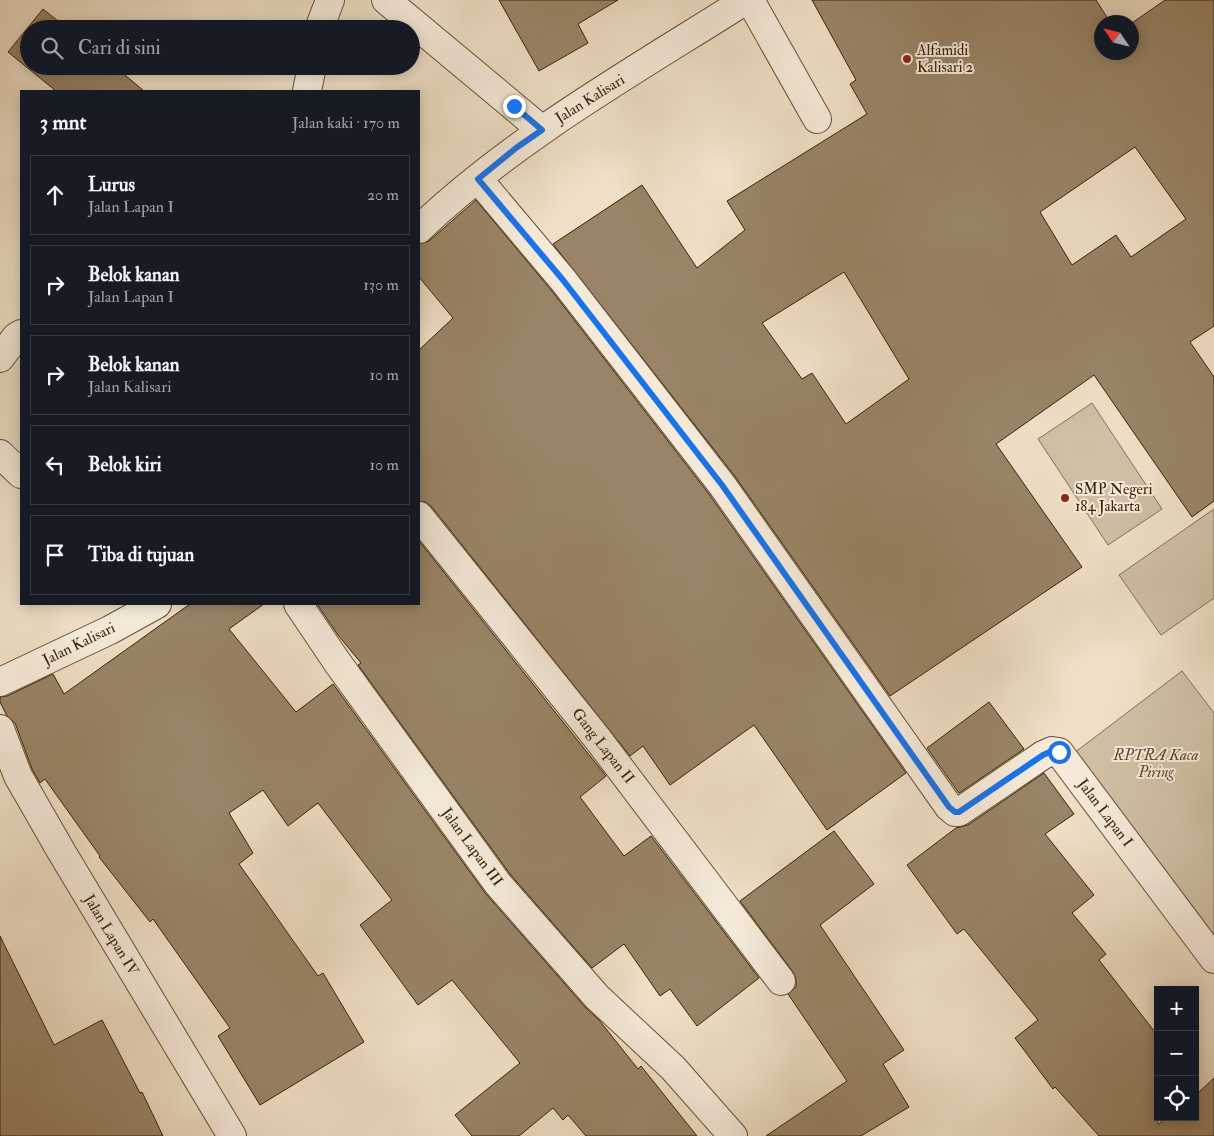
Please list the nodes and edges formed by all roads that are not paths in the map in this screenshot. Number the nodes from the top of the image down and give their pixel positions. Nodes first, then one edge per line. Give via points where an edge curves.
1 (330, 0) edge
2 (386, 0) edge
3 (748, 0) edge
4 (322, 20) edge
5 (410, 20) edge
6 (420, 28) edge
7 (310, 75) edge
8 (307, 90) edge
9 (817, 119) dead end
10 (542, 130) junction
11 (478, 179) junction
12 (420, 228) edge
13 (20, 335) edge
14 (0, 358) edge
15 (0, 454) edge
16 (20, 473) edge
17 (420, 517) edge
18 (155, 605) edge
19 (299, 605) edge
20 (0, 682) edge
21 (0, 729) edge
22 (1214, 959) edge
23 (781, 981) dead end
24 (232, 1136) edge
25 (733, 1136) edge

1 - 4 street
2 - 5 street
3 - 9 street
3 - 10 street, Jalan Kalisari
6 - 10 street
7 - 8 street
10 - 11 street, Jalan Kalisari
11 - 12 street, Jalan Kalisari
11 - 22 street, Jalan Lapan I via 563,280 722,485 949,807 959,812 1043,755 1059,752
13 - 14 street
15 - 16 street
17 - 23 street, Gang Lapan II via 597,738
18 - 20 street, Jalan Kalisari
19 - 25 street, Jalan Lapan III via 498,884 597,997 673,1068
21 - 24 street, Jalan Lapan IV via 18,776 56,843

